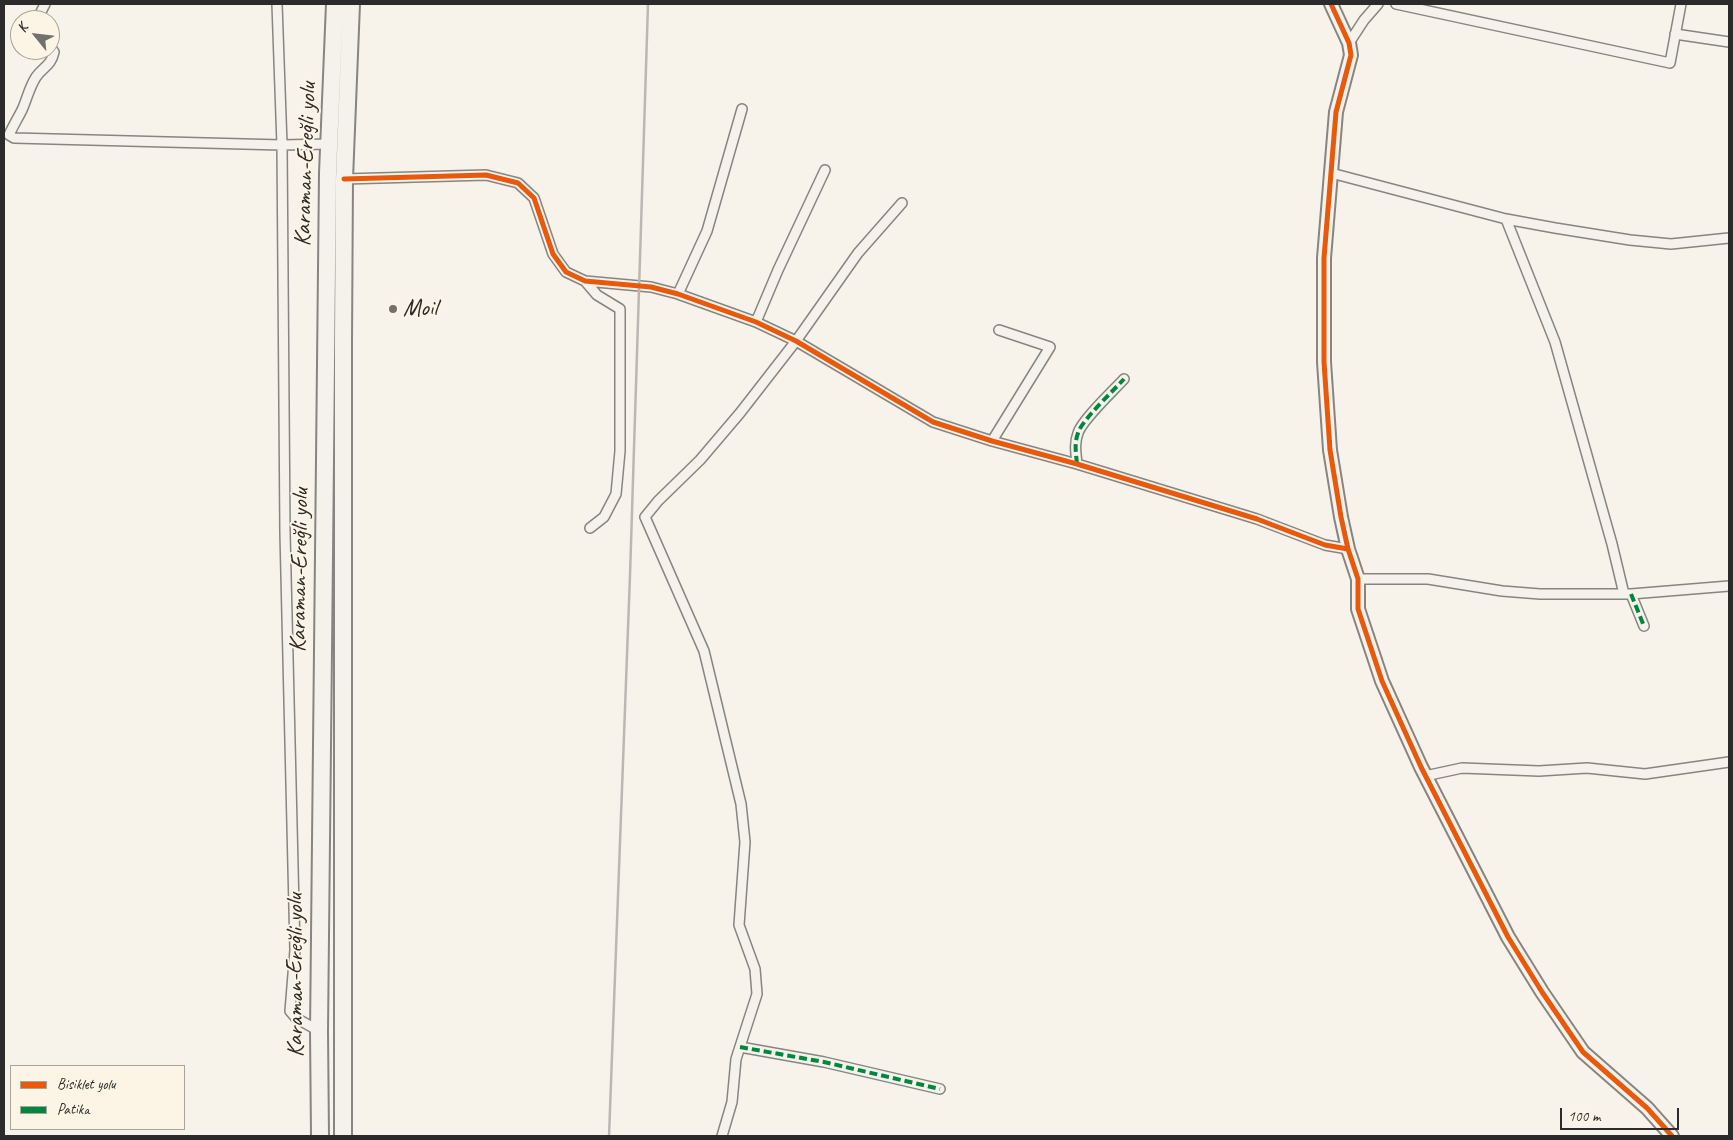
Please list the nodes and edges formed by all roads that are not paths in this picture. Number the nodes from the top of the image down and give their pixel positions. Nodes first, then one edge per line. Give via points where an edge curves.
1 (277, 4) edge
2 (335, 4) edge
3 (351, 4) edge
4 (1331, 4) edge
5 (1378, 4) edge
6 (1396, 4) edge
7 (1681, 4) edge
8 (1675, 34) junction
9 (1729, 42) edge
10 (1349, 43) junction
11 (52, 60) edge
12 (742, 110) dead end
13 (329, 144) junction
14 (282, 145) junction
15 (825, 170) dead end
16 (1331, 173) junction
17 (344, 179) junction
18 (902, 203) dead end
19 (1506, 219) junction
20 (1729, 238) edge
21 (585, 281) junction
22 (678, 294) junction
23 (756, 322) junction
24 (998, 330) dead end
25 (796, 341) junction
26 (1124, 379) dead end
27 (992, 441) junction
28 (1077, 464) junction
29 (590, 528) dead end
30 (1348, 549) junction
31 (1358, 579) junction
32 (1729, 586) edge
33 (1627, 594) junction
34 (1644, 626) dead end
35 (1729, 762) edge
36 (1425, 776) junction
37 (319, 1031) junction
38 (740, 1047) junction
39 (940, 1089) dead end
40 (320, 1136) edge
41 (343, 1136) edge
42 (722, 1136) edge
43 (1672, 1136) edge

1 - 14 street
2 - 13 highway, Karaman-Ereğli yolu
3 - 17 highway, Karaman-Ereğli yolu
4 - 10 street
5 - 10 street
6 - 8 street via 1670,63
7 - 8 street
8 - 9 street
10 - 16 street via 1351,55 1336,112
11 - 14 street via 27,94 9,135 14,138
12 - 22 street via 707,231
13 - 14 street
13 - 37 highway, Karaman-Ereğli yolu
14 - 37 street via 285,543 296,950 290,1011
15 - 23 street
16 - 19 street
16 - 30 street via 1324,258 1324,362 1330,450
17 - 21 street via 486,175 518,183 534,198 552,254 566,272
17 - 41 highway, Karaman-Ereğli yolu
18 - 25 street via 858,253
19 - 20 street via 1672,244
19 - 33 street via 1555,342
21 - 22 street via 651,287
21 - 29 street via 597,295 620,309 620,451 616,494 604,517
22 - 23 street
23 - 25 street
24 - 27 street via 1050,348
25 - 27 street via 933,422
25 - 38 street via 700,460 645,517 704,651 741,804 745,842 740,925 755,969 758,994
26 - 28 street via 1078,431 1075,446
27 - 28 street
28 - 30 street via 1257,519 1325,545
30 - 31 street
31 - 33 street via 1428,579 1540,594
31 - 36 street via 1358,609 1379,672
32 - 33 street
33 - 34 street
35 - 36 street via 1645,774 1587,768 1539,771 1462,768
36 - 43 street via 1508,938 1582,1052 1647,1108
37 - 40 highway, Karaman-Ereğli yolu
38 - 39 street via 824,1062
38 - 42 street via 732,1102

